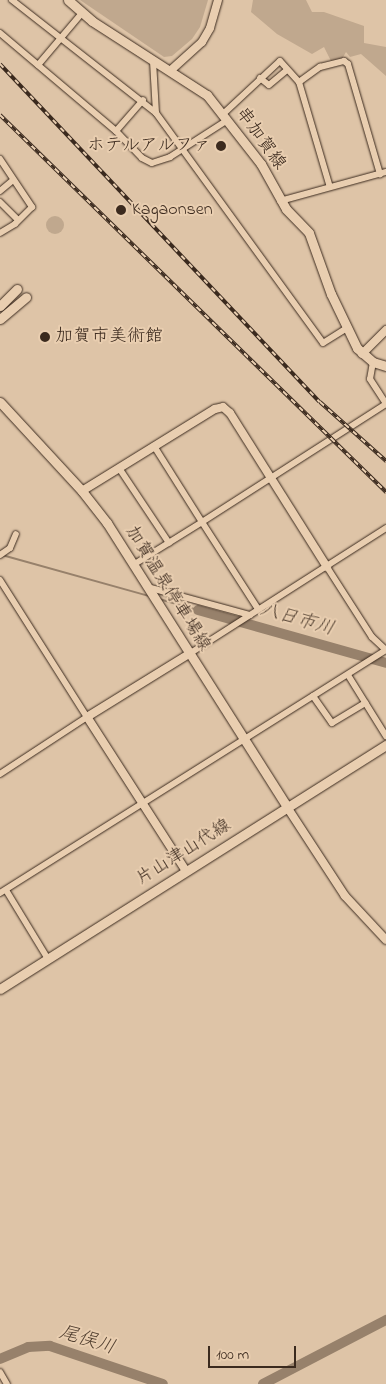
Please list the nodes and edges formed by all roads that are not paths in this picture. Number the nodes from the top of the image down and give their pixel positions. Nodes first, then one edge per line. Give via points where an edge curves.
1 (12, 0) edge
2 (68, 0) edge
3 (218, 0) edge
4 (82, 14) junction
5 (0, 33) edge
6 (62, 38) junction
7 (153, 62) junction
8 (38, 65) junction
9 (287, 70) junction
10 (170, 71) junction
11 (260, 78) junction
12 (299, 82) junction
13 (143, 100) junction
14 (156, 112) junction
15 (224, 118) junction
16 (116, 131) junction
17 (182, 148) junction
18 (0, 159) edge
19 (383, 173) edge
20 (12, 181) junction
21 (330, 187) junction
22 (0, 191) edge
23 (280, 201) junction
24 (0, 202) edge
25 (18, 220) junction
26 (0, 233) edge
27 (17, 289) dead end
28 (26, 297) dead end
29 (0, 306) edge
30 (0, 318) edge
31 (348, 328) junction
32 (386, 330) edge
33 (362, 354) junction
34 (373, 362) junction
35 (386, 366) edge
36 (0, 402) edge
37 (386, 404) edge
38 (154, 446) junction
39 (119, 468) junction
40 (272, 478) junction
41 (82, 491) junction
42 (202, 522) junction
43 (386, 528) edge
44 (16, 534) dead end
45 (169, 543) junction
46 (0, 555) edge
47 (133, 565) junction
48 (327, 567) junction
49 (0, 580) edge
50 (148, 589) junction
51 (258, 609) junction
52 (248, 616) junction
53 (385, 651) edge
54 (189, 654) junction
55 (348, 675) junction
56 (314, 696) junction
57 (366, 704) junction
58 (88, 716) junction
59 (386, 736) edge
60 (244, 740) junction
61 (386, 745) edge
62 (0, 774) edge
63 (142, 804) junction
64 (287, 808) junction
65 (186, 871) junction
66 (3, 892) edge
67 (386, 940) edge
68 (48, 959) junction
69 (0, 989) edge
70 (1, 1373) edge
71 (8, 1384) edge

1 - 6 street
2 - 4 main road, 串加賀線
3 - 10 street via 214,19 202,42
4 - 6 street
4 - 7 main road, 串加賀線
5 - 8 street
6 - 8 street
6 - 13 street
7 - 10 main road, 串加賀線
7 - 14 street
8 - 16 street
9 - 11 street via 269,85
9 - 11 street via 280,61
9 - 12 street
10 - 15 main road, 串加賀線 via 200,88
11 - 15 street
12 - 19 street via 320,67 344,61 348,64
12 - 21 street
13 - 14 street
13 - 16 street
14 - 17 street
15 - 17 street
15 - 23 main road, 串加賀線 via 261,164
16 - 17 street via 142,158 152,163
17 - 31 street via 323,343
18 - 20 street
19 - 21 street
20 - 22 street
20 - 25 street via 32,207
21 - 23 street
23 - 31 main road, 串加賀線 via 309,233
24 - 25 street
25 - 26 street
27 - 29 main road
28 - 30 main road
31 - 33 main road, 串加賀線
32 - 33 street
33 - 34 main road, 串加賀線
34 - 35 main road, 串加賀線
34 - 37 street via 370,379
36 - 41 main road, 加賀温泉停車場線
37 - 40 street
38 - 39 street
38 - 40 street via 223,407
38 - 42 street
39 - 41 street
39 - 45 street
40 - 42 street
40 - 48 street
41 - 47 main road, 加賀温泉停車場線
42 - 45 street
42 - 51 street
43 - 48 street
44 - 46 street via 7,550
45 - 47 street
47 - 50 main road, 加賀温泉停車場線
48 - 51 street
48 - 53 street via 372,637
49 - 58 street
50 - 52 street
50 - 54 main road, 加賀温泉停車場線
51 - 52 street
52 - 54 street
53 - 55 street
54 - 58 street
54 - 60 main road, 加賀温泉停車場線
55 - 56 street
55 - 57 street
56 - 57 street via 332,723
56 - 60 street
57 - 59 street
58 - 62 street
58 - 63 street
60 - 63 street
60 - 64 main road, 加賀温泉停車場線
61 - 64 main road, 片山津山代線
63 - 65 street
63 - 66 street
64 - 65 main road, 片山津山代線
64 - 67 street via 345,896
65 - 68 main road, 片山津山代線
66 - 68 street
68 - 69 main road, 片山津山代線
70 - 71 street

